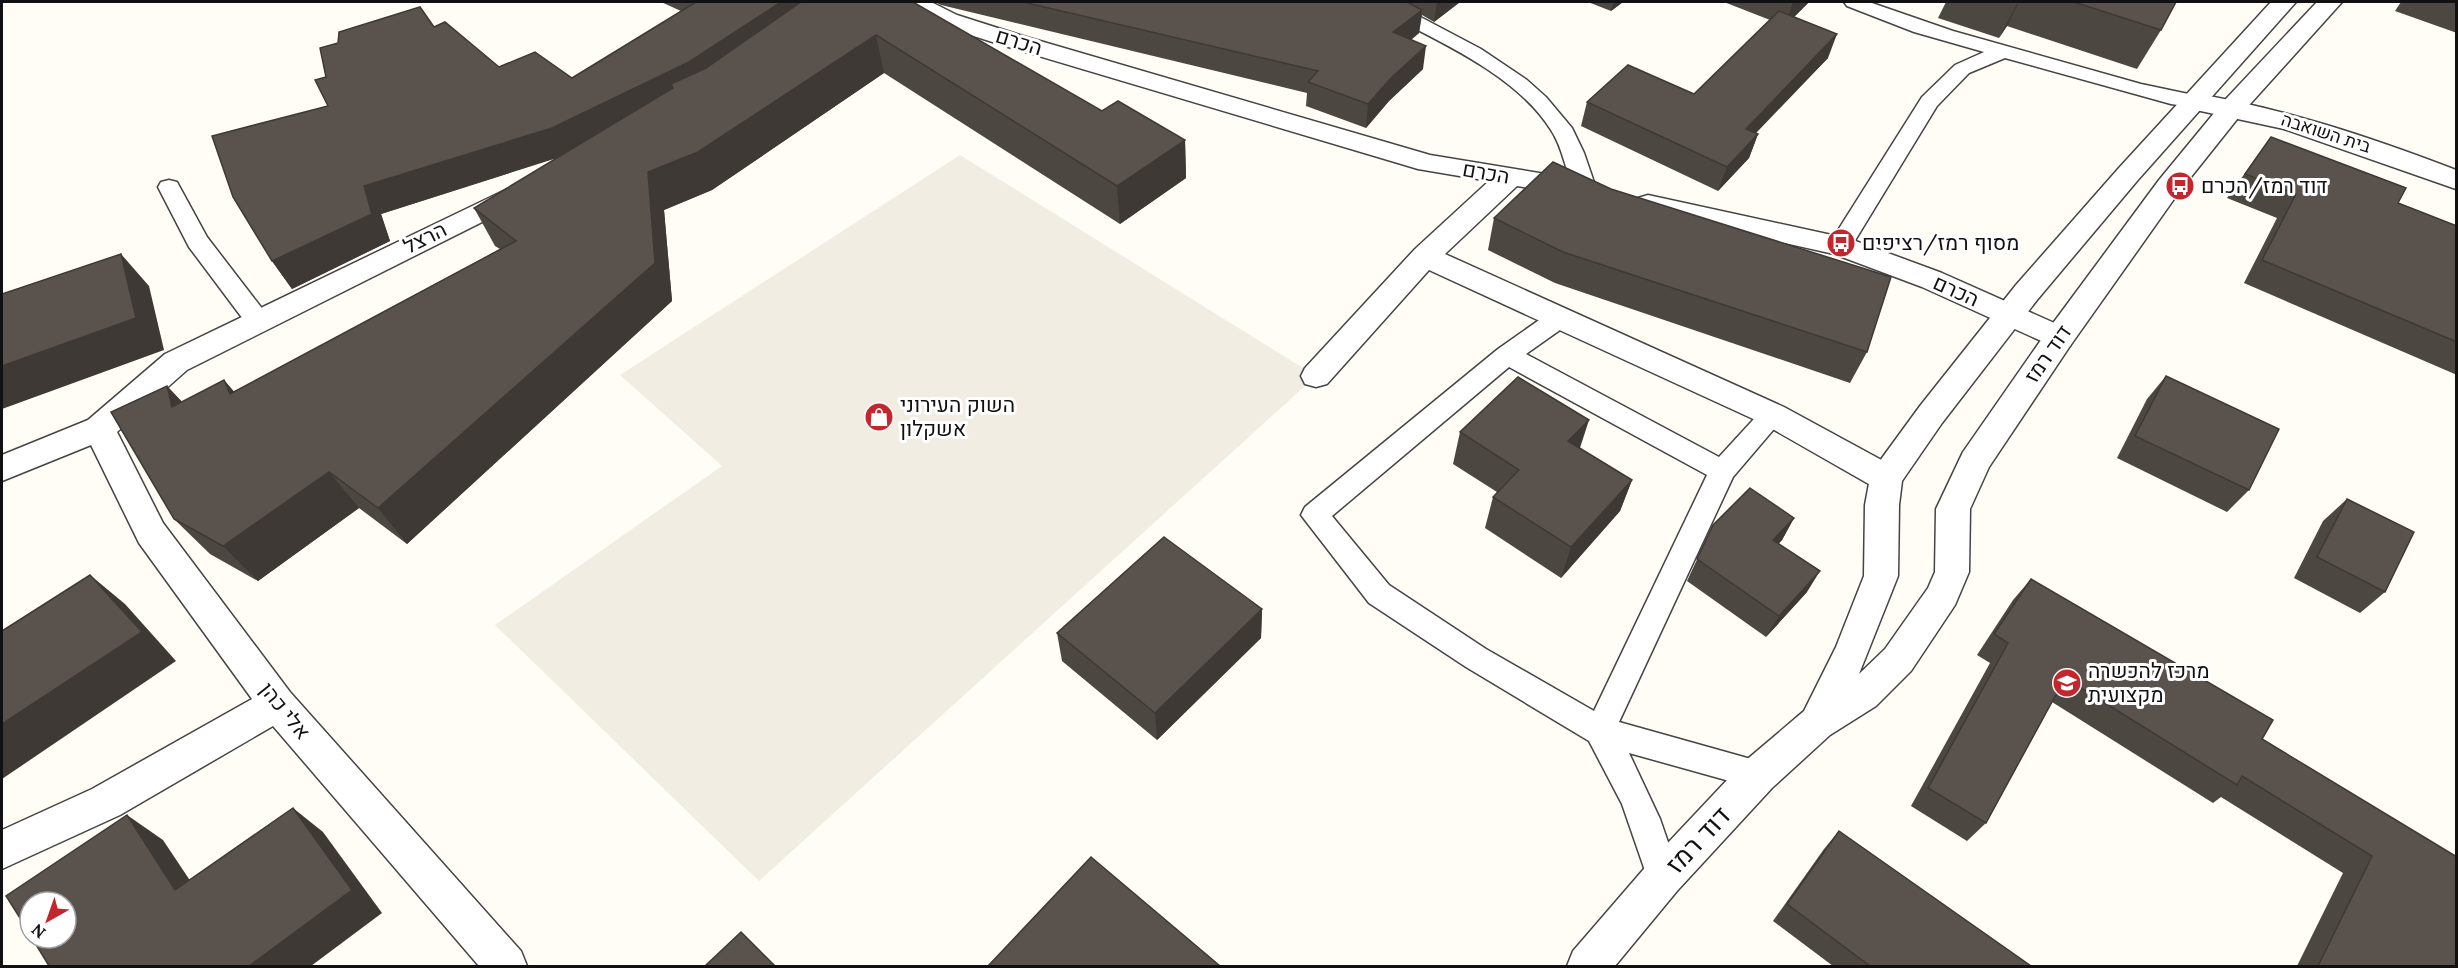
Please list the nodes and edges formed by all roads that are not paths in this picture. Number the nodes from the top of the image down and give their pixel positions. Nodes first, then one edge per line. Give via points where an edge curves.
1 (914, 2) edge
2 (1378, 2) edge
3 (1854, 2) edge
4 (2284, 2) edge
5 (2330, 2) edge
6 (2000, 53) junction
7 (2191, 101) junction
8 (2233, 107) junction
9 (1510, 177) junction
10 (2457, 180) edge
11 (540, 182) edge
12 (169, 187) dead end
13 (1607, 194) junction
14 (1840, 246) junction
15 (1425, 256) junction
16 (2007, 314) junction
17 (1558, 319) junction
18 (258, 321) junction
19 (2059, 338) junction
20 (1507, 355) junction
21 (1316, 376) dead end
22 (1773, 415) junction
23 (99, 429) junction
24 (2, 468) edge
25 (1722, 471) junction
26 (1886, 478) junction
27 (277, 704) junction
28 (1817, 723) junction
29 (1600, 731) junction
30 (1758, 775) junction
31 (2, 850) edge
32 (1663, 877) junction
33 (506, 966) edge
34 (1588, 966) edge

1 - 9 street, הכרם via 948,20 1083,62 1428,163
2 - 13 lane via 1523,85 1558,122 1575,156
3 - 6 lane
4 - 7 street, דוד רמז
5 - 8 street, דוד רמז
6 - 7 lane via 2127,89
6 - 14 lane via 1962,69 1929,102
7 - 8 street, בית השואבה
7 - 16 street, דוד רמז
8 - 10 street, בית השואבה via 2310,126
8 - 19 street, דוד רמז via 2169,186
9 - 13 street, הכרם
9 - 15 street
11 - 18 street, הרצל
12 - 18 lane via 197,240
13 - 14 street, הכרם
14 - 16 street, הכרם via 1932,280
15 - 17 street
15 - 21 street
16 - 19 street, הכרם
16 - 26 street, דוד רמז
17 - 20 lane
17 - 22 street
18 - 23 street, הרצל via 176,362
19 - 28 street, דוד רמז via 1963,483 1953,509 1952,572 1943,595 1898,660 1863,694
20 - 25 lane
20 - 29 lane via 1315,515 1379,594 1476,658
22 - 25 lane
22 - 26 street
23 - 24 street, הרצל
23 - 27 street, אלי כהן via 151,533
25 - 29 lane
26 - 28 street, דוד רמז via 1881,576 1853,648
27 - 31 street via 106,802
27 - 33 street, אלי כהן
28 - 30 street, דוד רמז
29 - 30 lane
29 - 32 lane via 1633,789
30 - 32 street, דוד רמז
32 - 34 street, דוד רמז

